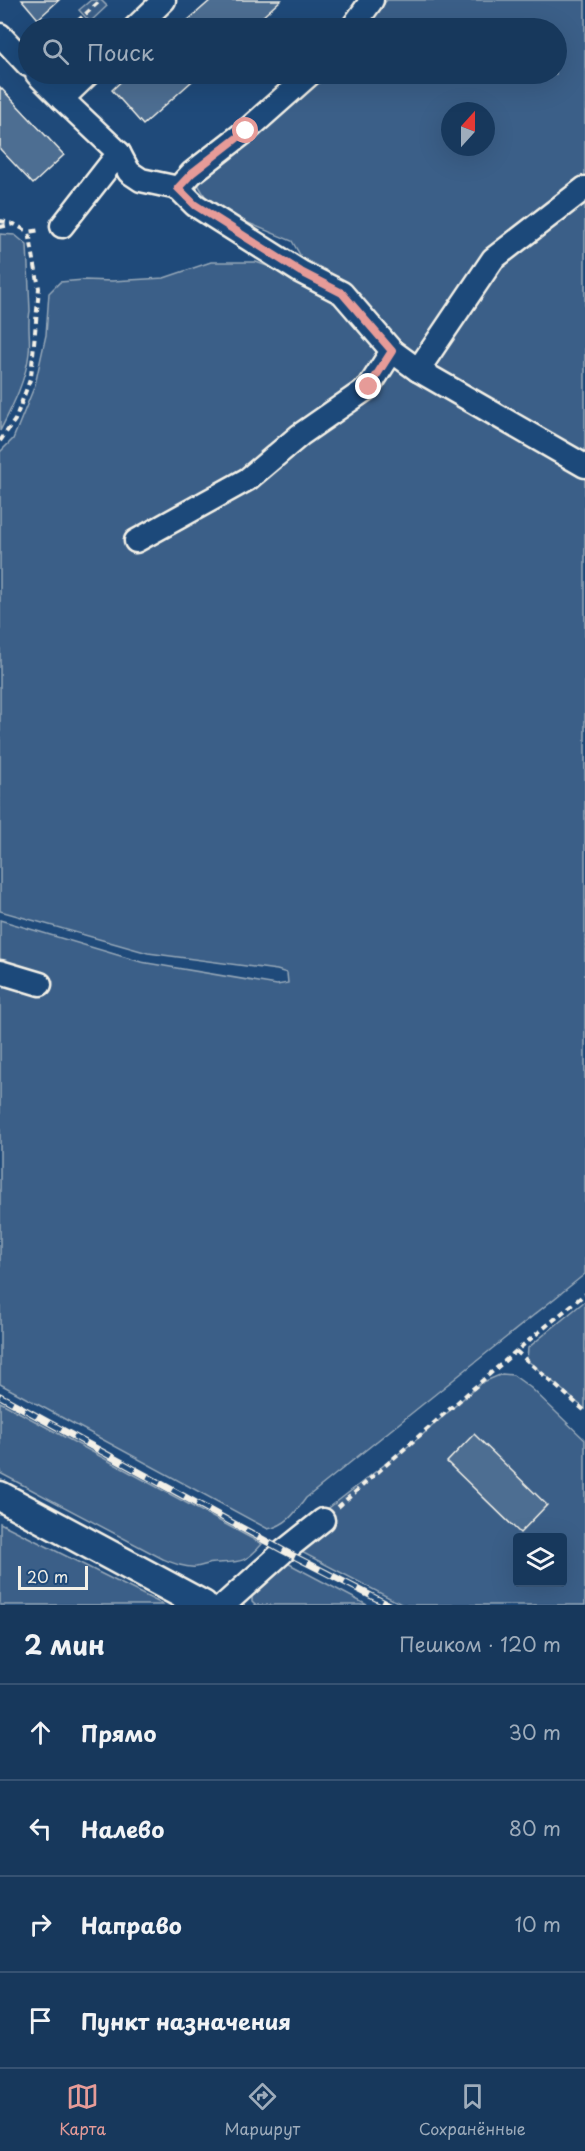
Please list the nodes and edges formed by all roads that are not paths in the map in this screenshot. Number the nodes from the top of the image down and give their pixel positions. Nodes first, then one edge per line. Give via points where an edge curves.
1 (164, 0) edge
2 (372, 0) edge
3 (145, 18) edge
4 (359, 18) edge
5 (0, 35) edge
6 (18, 54) edge
7 (47, 84) edge
8 (78, 84) edge
9 (299, 84) edge
10 (62, 99) junction
11 (119, 153) junction
12 (178, 188) junction
13 (585, 188) edge
14 (62, 226) road end
15 (392, 351) junction
16 (418, 370) junction
17 (585, 466) edge
18 (136, 541) dead end
19 (0, 972) edge
20 (40, 984) dead end
21 (0, 1496) edge
22 (323, 1520) road end
23 (203, 1605) edge
24 (224, 1605) edge

1 - 3 lane
2 - 4 lane
5 - 6 lane
7 - 10 lane
8 - 10 lane
9 - 12 lane
10 - 11 lane
11 - 12 lane via 129,172 141,180
11 - 14 lane
12 - 15 lane via 195,205 301,272 342,293
13 - 16 lane via 493,259
15 - 16 lane
15 - 18 lane via 369,387 300,435 248,479
16 - 17 lane
19 - 20 lane
21 - 23 main road
22 - 24 lane

